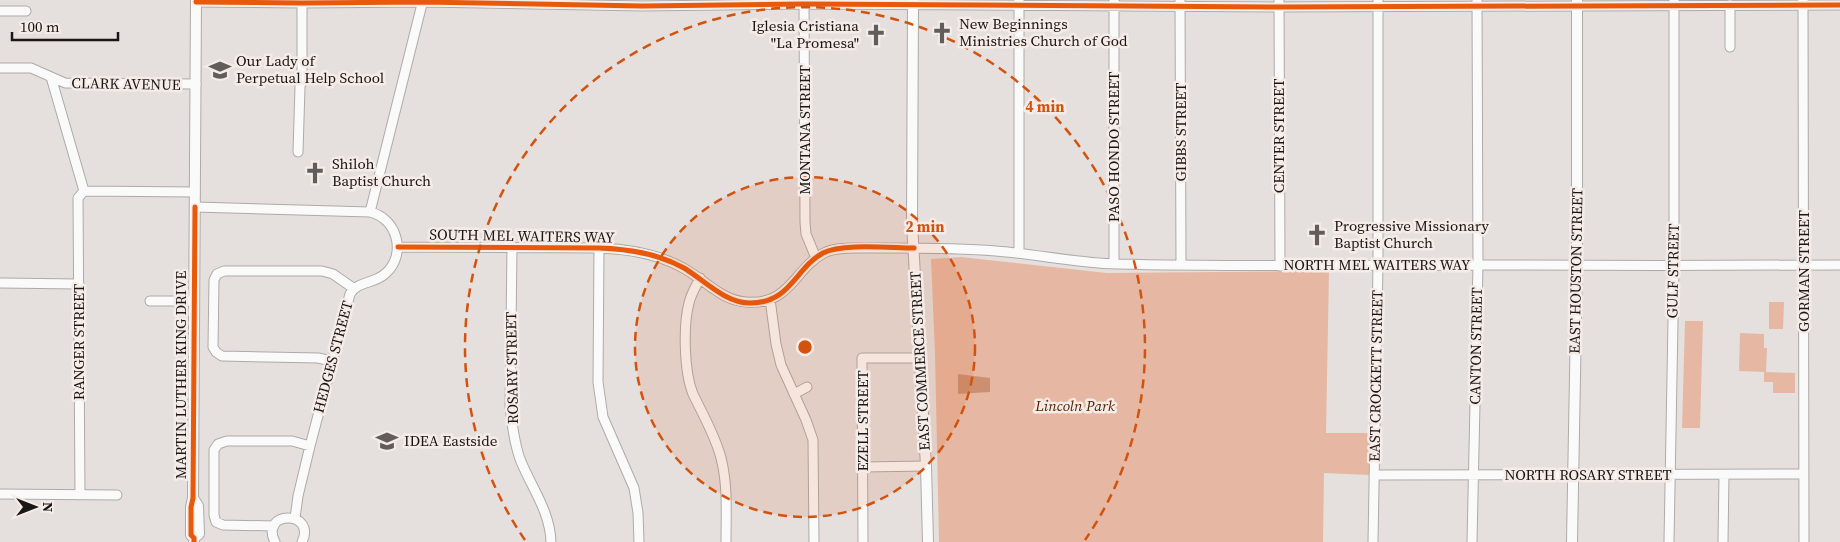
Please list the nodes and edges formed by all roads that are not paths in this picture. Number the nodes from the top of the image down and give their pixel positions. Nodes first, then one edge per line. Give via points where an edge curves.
1 (196, 1) edge
2 (423, 1) edge
3 (302, 2) edge
4 (487, 2) edge
5 (593, 2) edge
6 (804, 2) edge
7 (913, 2) edge
8 (697, 3) edge
9 (1019, 3) edge
10 (1114, 3) edge
11 (1180, 3) edge
12 (1279, 3) edge
13 (1378, 3) edge
14 (1478, 3) edge
15 (1577, 3) edge
16 (1674, 3) edge
17 (1803, 3) edge
18 (1730, 5) junction
19 (1840, 5) edge
20 (0, 11) edge
21 (26, 11) dead end
22 (1730, 47) dead end
23 (0, 68) edge
24 (51, 77) junction
25 (196, 84) junction
26 (298, 152) dead end
27 (84, 190) junction
28 (195, 192) junction
29 (195, 207) junction
30 (370, 212) junction
31 (398, 247) junction
32 (512, 248) junction
33 (599, 248) junction
34 (914, 248) junction
35 (1019, 254) junction
36 (816, 258) junction
37 (1114, 264) junction
38 (1182, 265) junction
39 (1378, 265) junction
40 (1478, 265) junction
41 (1577, 265) junction
42 (1804, 265) junction
43 (1840, 265) edge
44 (1280, 266) junction
45 (1674, 266) junction
46 (700, 278) junction
47 (0, 283) edge
48 (79, 284) junction
49 (353, 288) junction
50 (770, 299) junction
51 (150, 301) dead end
52 (194, 301) junction
53 (920, 358) junction
54 (332, 360) junction
55 (807, 387) dead end
56 (794, 394) junction
57 (310, 446) junction
58 (926, 466) junction
59 (863, 467) junction
60 (1803, 474) junction
61 (1374, 475) junction
62 (1473, 475) junction
63 (1573, 475) junction
64 (1670, 475) junction
65 (1724, 475) junction
66 (0, 494) edge
67 (80, 495) junction
68 (117, 495) dead end
69 (295, 518) junction
70 (274, 526) junction
71 (194, 540) edge
72 (275, 542) edge
73 (302, 542) edge
74 (551, 542) edge
75 (639, 542) edge
76 (726, 542) edge
77 (814, 542) edge
78 (863, 542) edge
79 (928, 542) edge
80 (1373, 542) edge
81 (1472, 542) edge
82 (1572, 542) edge
83 (1669, 542) edge
84 (1723, 542) edge
85 (1804, 542) edge

1 - 3 street
1 - 25 main road, MARTIN LUTHER KING DRIVE
2 - 3 street
2 - 4 street
2 - 30 street
3 - 26 street
4 - 5 street
5 - 8 street
6 - 7 street
6 - 8 street
6 - 36 street, MONTANA STREET via 805,222 806,234
7 - 9 street
7 - 34 main road, EAST COMMERCE STREET
9 - 10 street
9 - 35 street
10 - 11 street
10 - 37 street, PASO HONDO STREET
11 - 12 street
11 - 38 street, GIBBS STREET
12 - 13 street
12 - 44 street, CENTER STREET
13 - 14 street
13 - 39 street, EAST CROCKETT STREET
14 - 15 street
14 - 40 street, CANTON STREET
15 - 16 street
15 - 41 main road, EAST HOUSTON STREET
16 - 18 street
16 - 45 street, GULF STREET
17 - 18 street
17 - 19 street
17 - 42 street, GORMAN STREET
18 - 22 street
20 - 21 street
23 - 24 street, CLARK AVENUE via 31,68
24 - 25 street, CLARK AVENUE via 72,83
24 - 27 street
25 - 28 main road, MARTIN LUTHER KING DRIVE
27 - 28 street
27 - 48 street, RANGER STREET via 78,198
28 - 29 main road, MARTIN LUTHER KING DRIVE
29 - 30 street
29 - 52 main road, MARTIN LUTHER KING DRIVE
30 - 31 street via 389,223
31 - 32 street, SOUTH MEL WAITERS WAY
31 - 49 street, HEDGES STREET via 395,262 385,275
32 - 33 street, SOUTH MEL WAITERS WAY
32 - 74 street, ROSARY STREET via 510,406 513,432 520,458 547,517
33 - 46 street, SOUTH MEL WAITERS WAY via 647,254
33 - 75 street via 600,401 607,428 634,488
34 - 35 street, NORTH MEL WAITERS WAY
34 - 36 street, SOUTH MEL WAITERS WAY via 840,248
34 - 53 main road, EAST COMMERCE STREET
35 - 37 street, NORTH MEL WAITERS WAY
36 - 50 street, SOUTH MEL WAITERS WAY via 790,287
37 - 38 street, NORTH MEL WAITERS WAY
38 - 44 street, NORTH MEL WAITERS WAY
39 - 40 street, NORTH MEL WAITERS WAY
39 - 44 street, NORTH MEL WAITERS WAY
39 - 61 street, EAST CROCKETT STREET
40 - 41 street, NORTH MEL WAITERS WAY
40 - 62 street, CANTON STREET
41 - 45 street, NORTH MEL WAITERS WAY
41 - 63 main road, EAST HOUSTON STREET
42 - 43 street, NORTH MEL WAITERS WAY
42 - 45 street, NORTH MEL WAITERS WAY
42 - 60 street, GORMAN STREET
45 - 64 street, GULF STREET
46 - 50 street, SOUTH MEL WAITERS WAY via 732,299 750,303
46 - 76 street via 687,312 686,360 693,393 715,438 721,459 726,493
47 - 48 street
48 - 67 street, RANGER STREET
49 - 54 street, HEDGES STREET
49 - 54 street via 333,274 322,271 224,270 214,280 213,348 216,352 222,356
50 - 56 street via 779,358
51 - 52 street
52 - 71 main road, MARTIN LUTHER KING DRIVE via 194,498 191,507 191,535
53 - 58 main road, EAST COMMERCE STREET
53 - 59 street, EZELL STREET via 862,358
54 - 57 street, HEDGES STREET
55 - 56 street
56 - 77 street via 813,440
57 - 69 street, HEDGES STREET
57 - 70 street via 292,441 227,441 218,444 214,450 216,522 223,525
58 - 59 street
58 - 79 main road, EAST COMMERCE STREET
59 - 78 street, EZELL STREET
60 - 65 street, NORTH ROSARY STREET
60 - 85 street, GORMAN STREET
61 - 62 street, NORTH ROSARY STREET
61 - 80 street, EAST CROCKETT STREET
62 - 63 street, NORTH ROSARY STREET
62 - 81 street, CANTON STREET
63 - 64 street, NORTH ROSARY STREET
63 - 82 main road, EAST HOUSTON STREET
64 - 65 street, NORTH ROSARY STREET
64 - 83 street, GULF STREET
65 - 84 street
66 - 67 street
67 - 68 street
69 - 70 street via 284,518
69 - 73 street, HEDGES STREET via 304,528
70 - 72 street

